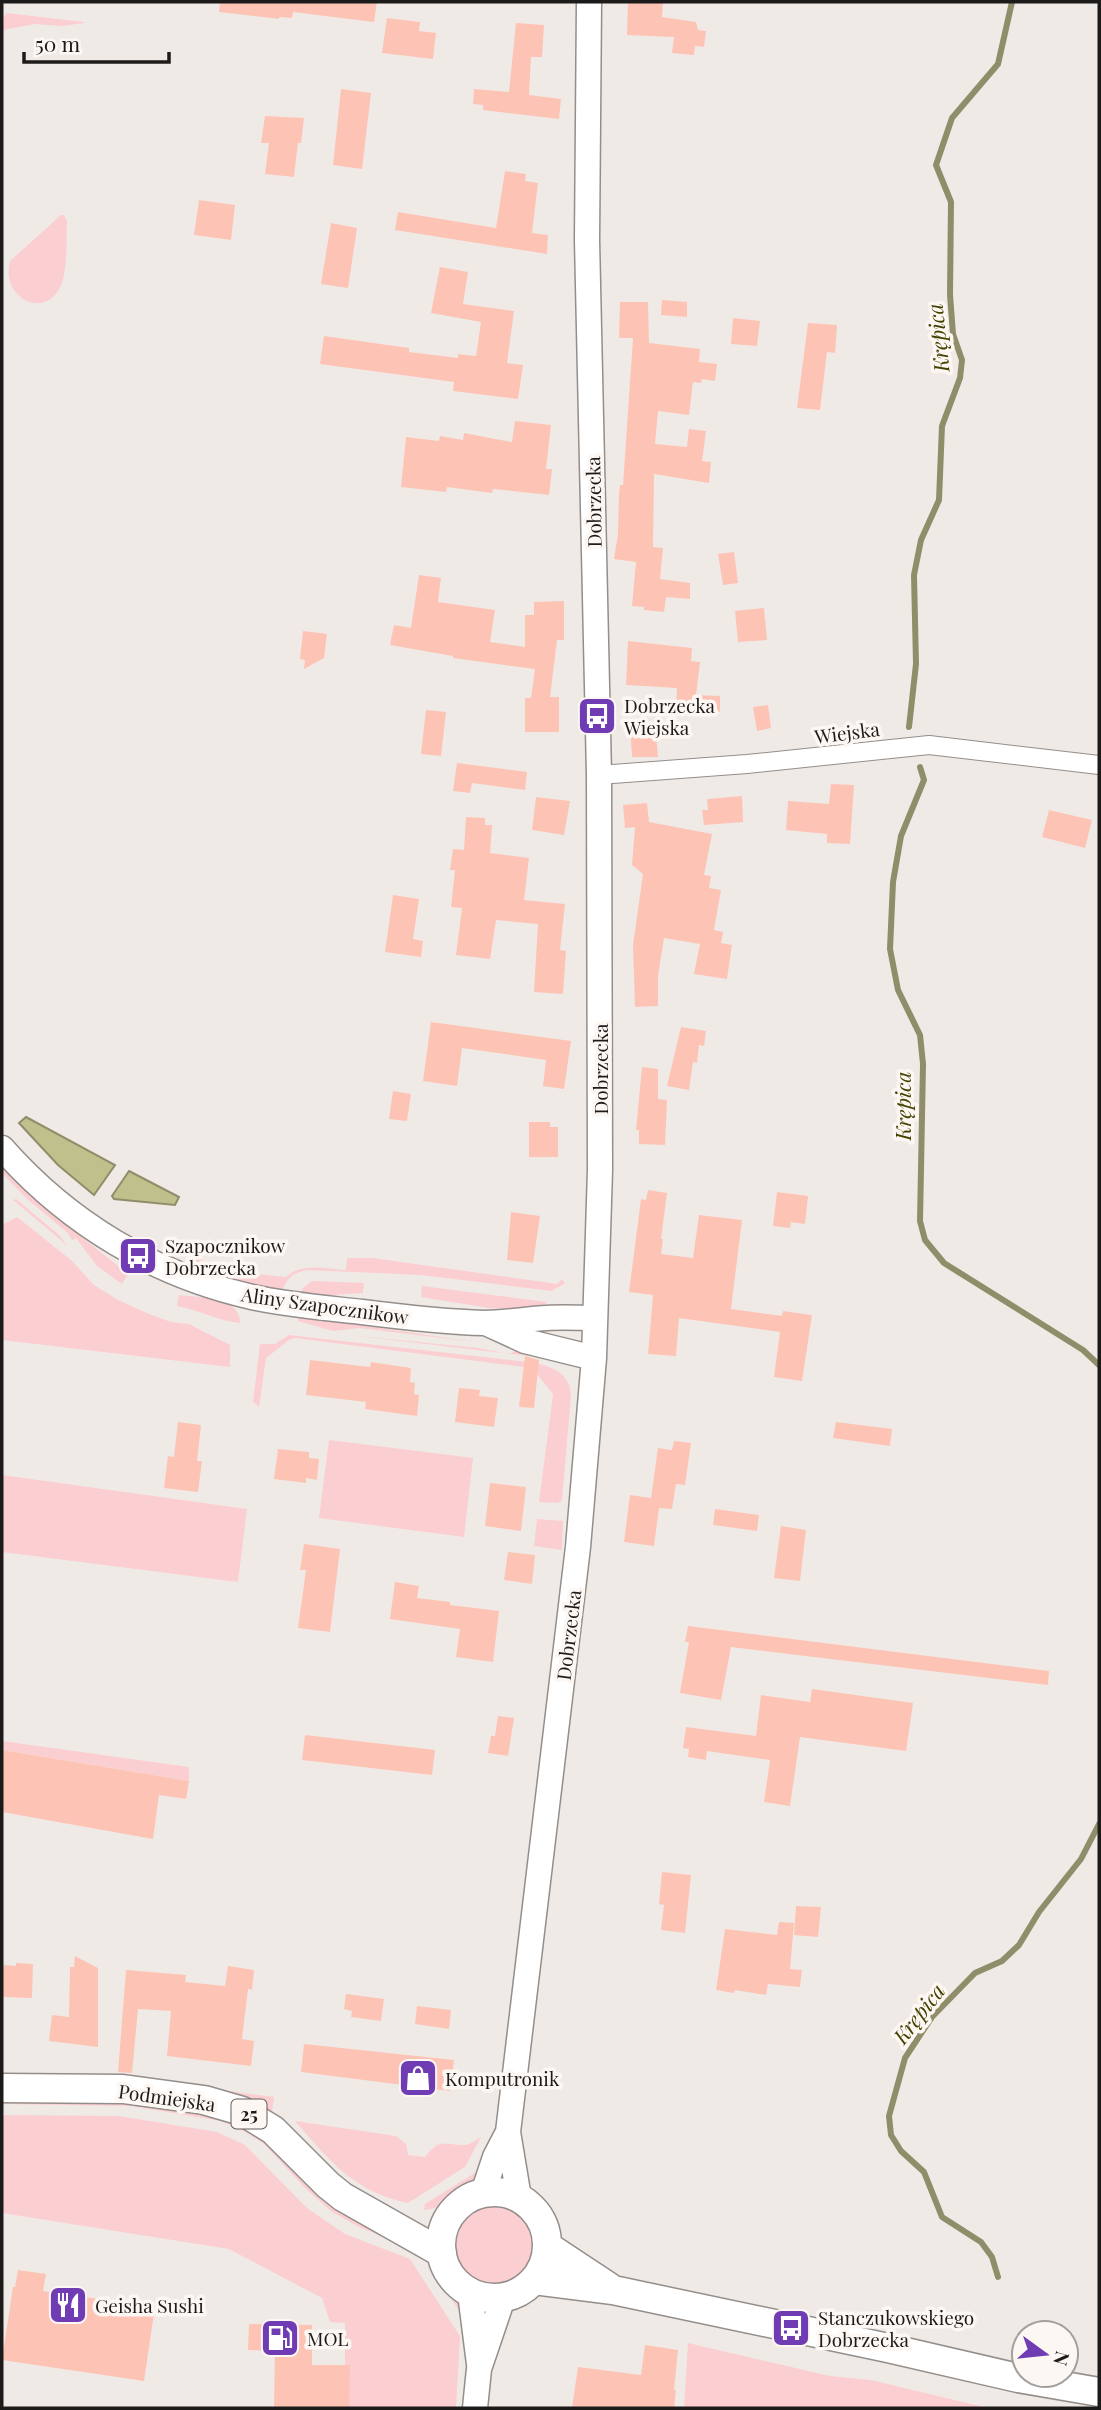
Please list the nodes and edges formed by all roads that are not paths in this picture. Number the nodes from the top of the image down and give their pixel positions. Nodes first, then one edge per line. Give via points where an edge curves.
1 (589, 2) edge
2 (1099, 765) edge
3 (599, 775) junction
4 (2, 1147) edge
5 (595, 1318) junction
6 (484, 1323) junction
7 (594, 1358) junction
8 (2, 2088) edge
9 (508, 2132) junction
10 (483, 2193) junction
11 (519, 2198) junction
12 (377, 2215) junction
13 (449, 2218) junction
14 (547, 2246) junction
15 (442, 2253) junction
16 (534, 2280) junction
17 (613, 2290) junction
18 (470, 2293) junction
19 (503, 2298) junction
20 (479, 2369) junction
21 (1010, 2376) edge
22 (1045, 2389) edge
23 (1080, 2389) edge
24 (1099, 2392) edge
25 (475, 2408) edge
26 (1094, 2408) edge

1 - 3 street, Dobrzecka via 587,240
2 - 3 street, Wiejska via 929,745
3 - 5 street, Dobrzecka via 600,1170
4 - 6 street, Aliny Szapocznikow via 53,1199 95,1231 145,1260 201,1283 254,1298
5 - 6 street, Aliny Szapocznikow
5 - 7 street, Dobrzecka
6 - 7 street, Aliny Szapocznikow via 525,1341
7 - 9 street, Dobrzecka via 578,1547
8 - 12 main road, Podmiejska / 25 via 123,2089 225,2105 274,2130 328,2185
9 - 10 street
9 - 11 street
10 - 11 main road
10 - 13 main road via 463,2203
11 - 14 main road via 540,2218
12 - 13 main road, 25
12 - 15 main road, 25
13 - 15 main road
14 - 16 main road
14 - 17 main road
15 - 18 main road via 451,2276
16 - 17 main road
16 - 19 main road
17 - 21 main road
18 - 19 main road
18 - 20 street
19 - 20 street
20 - 25 street
22 - 26 main road
23 - 24 main road

